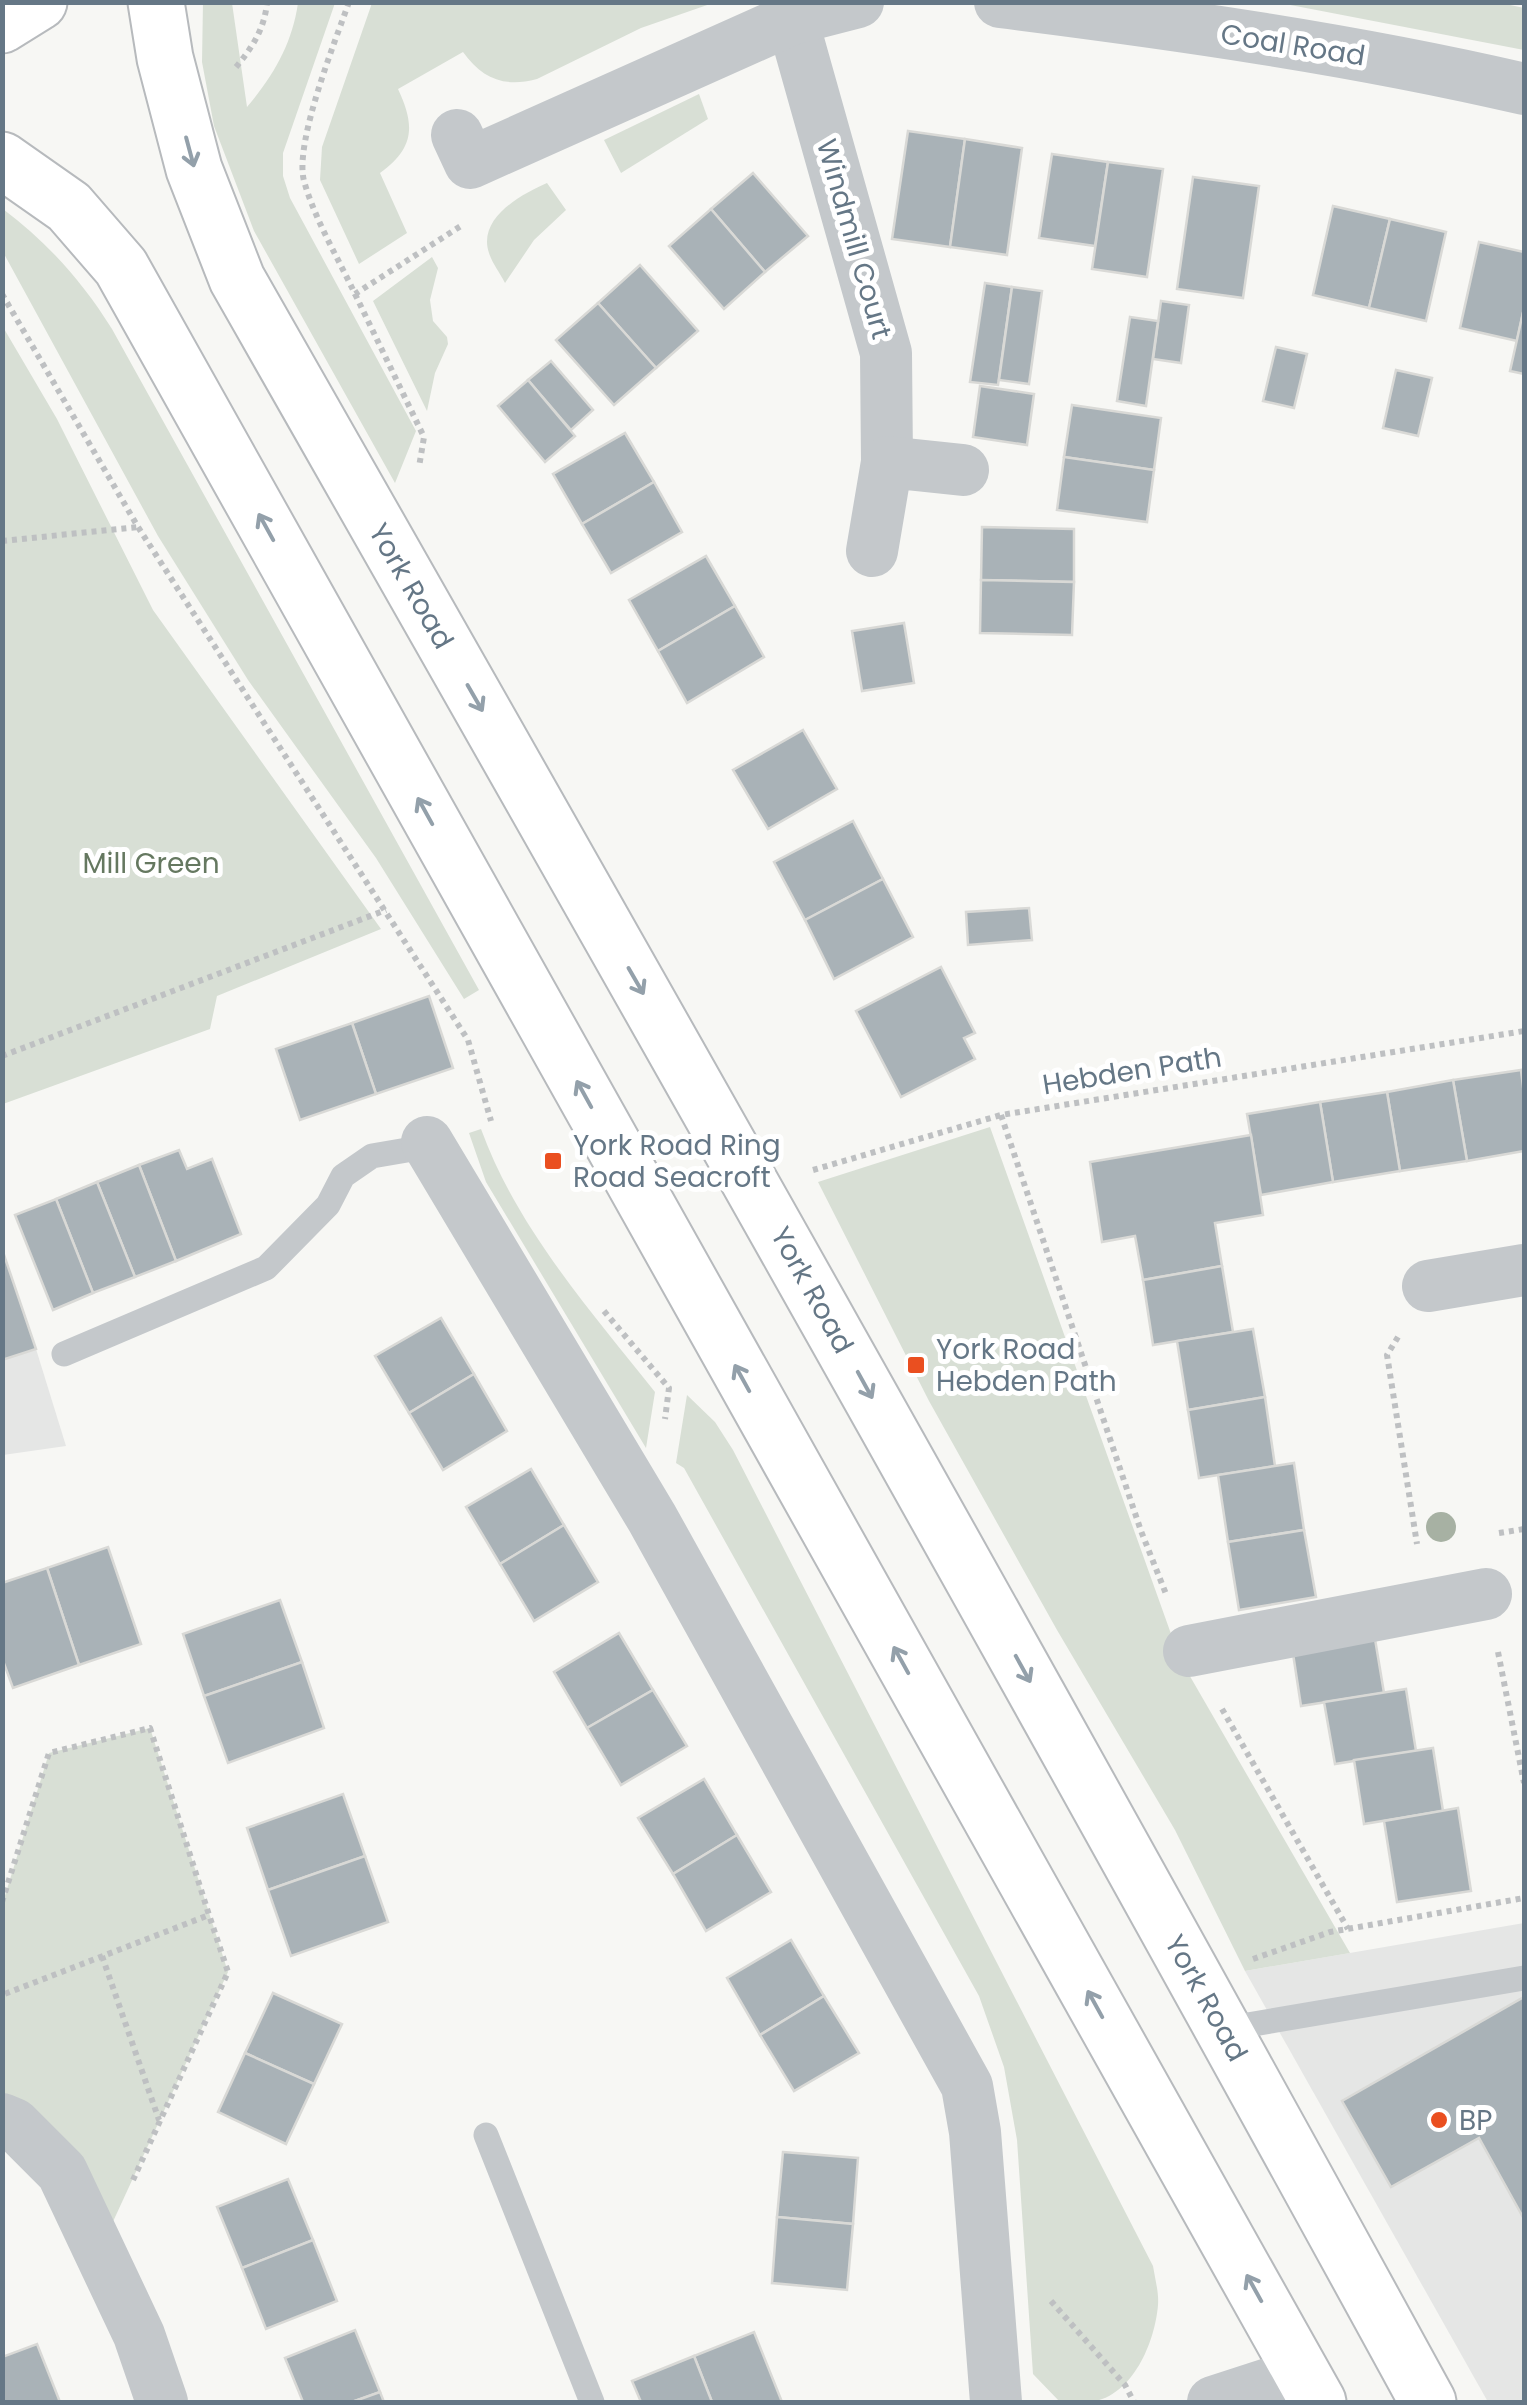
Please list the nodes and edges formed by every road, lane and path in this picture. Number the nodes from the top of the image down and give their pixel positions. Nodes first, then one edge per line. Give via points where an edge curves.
1 (39, 2) edge
2 (156, 2) edge
3 (267, 2) edge
4 (348, 2) edge
5 (858, 2) edge
6 (1000, 2) edge
7 (792, 19) junction
8 (2, 26) edge
9 (236, 67) dead end
10 (1524, 89) edge
11 (464, 149) joint
12 (2, 160) edge
13 (2, 294) edge
14 (355, 294) junction
15 (422, 455) dead end
16 (887, 462) junction
17 (964, 470) dead end
18 (138, 527) junction
19 (2, 541) edge
20 (872, 551) dead end
21 (386, 910) junction
22 (1524, 1031) edge
23 (2, 1056) edge
24 (1001, 1115) junction
25 (494, 1130) dead end
26 (427, 1142) joint
27 (754, 1187) junction
28 (1524, 1270) edge
29 (1428, 1286) joint
30 (596, 1300) dead end
31 (64, 1354) dead end
32 (664, 1425) dead end
33 (1486, 1594) joint
34 (1427, 1605) junction
35 (1189, 1651) junction
36 (1524, 1784) edge
37 (1524, 1898) edge
38 (2, 1902) edge
39 (209, 1915) junction
40 (1348, 1929) junction
41 (102, 1956) junction
42 (1524, 1978) edge
43 (1195, 1980) junction
44 (2, 1995) edge
45 (1224, 2029) junction
46 (2, 2119) edge
47 (159, 2122) junction
48 (486, 2135) dead end
49 (984, 2232) junction
50 (100, 2252) junction
51 (1310, 2388) edge
52 (162, 2402) edge
53 (592, 2402) edge
54 (996, 2402) edge
55 (1134, 2402) edge
56 (1213, 2402) edge
57 (1428, 2402) edge

1 - 8 highway
2 -> 27 highway, York Road via 194,169 237,279
3 - 9 path via 253,46
4 - 14 path via 316,100 303,178
5 - 7 street
6 - 10 street, Coal Road via 1432,67
7 - 11 street
7 - 16 street, Windmill Court via 886,353
11 - 14 path via 486,209
51 -> 12 highway via 120,267 70,208
13 - 18 path
14 - 15 path via 424,436
16 - 17 street
16 - 20 street, Windmill Court
18 - 19 path
18 - 21 path
21 - 23 path
21 - 25 path via 468,1040
22 - 24 path, Hebden Path
24 - 27 path, Hebden Path
24 - 35 path via 1140,1531
26 - 31 lane via 372,1156 343,1176 328,1205 266,1268
26 - 49 street via 652,1518 967,2086
27 -> 43 highway, York Road
28 - 29 street
29 - 34 path via 1387,1354
30 - 32 path via 669,1388
33 - 34 street
33 - 36 path
34 - 35 street
35 - 40 path
37 - 40 path
38 - 39 path via 49,1753 150,1728
39 - 41 path
39 - 47 path via 228,1972
40 - 43 path
41 - 44 path
41 - 47 path
42 - 45 lane
43 - 45 highway, York Road
45 - 57 highway, York Road
46 - 50 street via 62,2172
47 - 50 path
48 - 53 lane
49 - 54 street
49 - 55 path via 1034,2281
50 - 52 street
51 - 56 street

